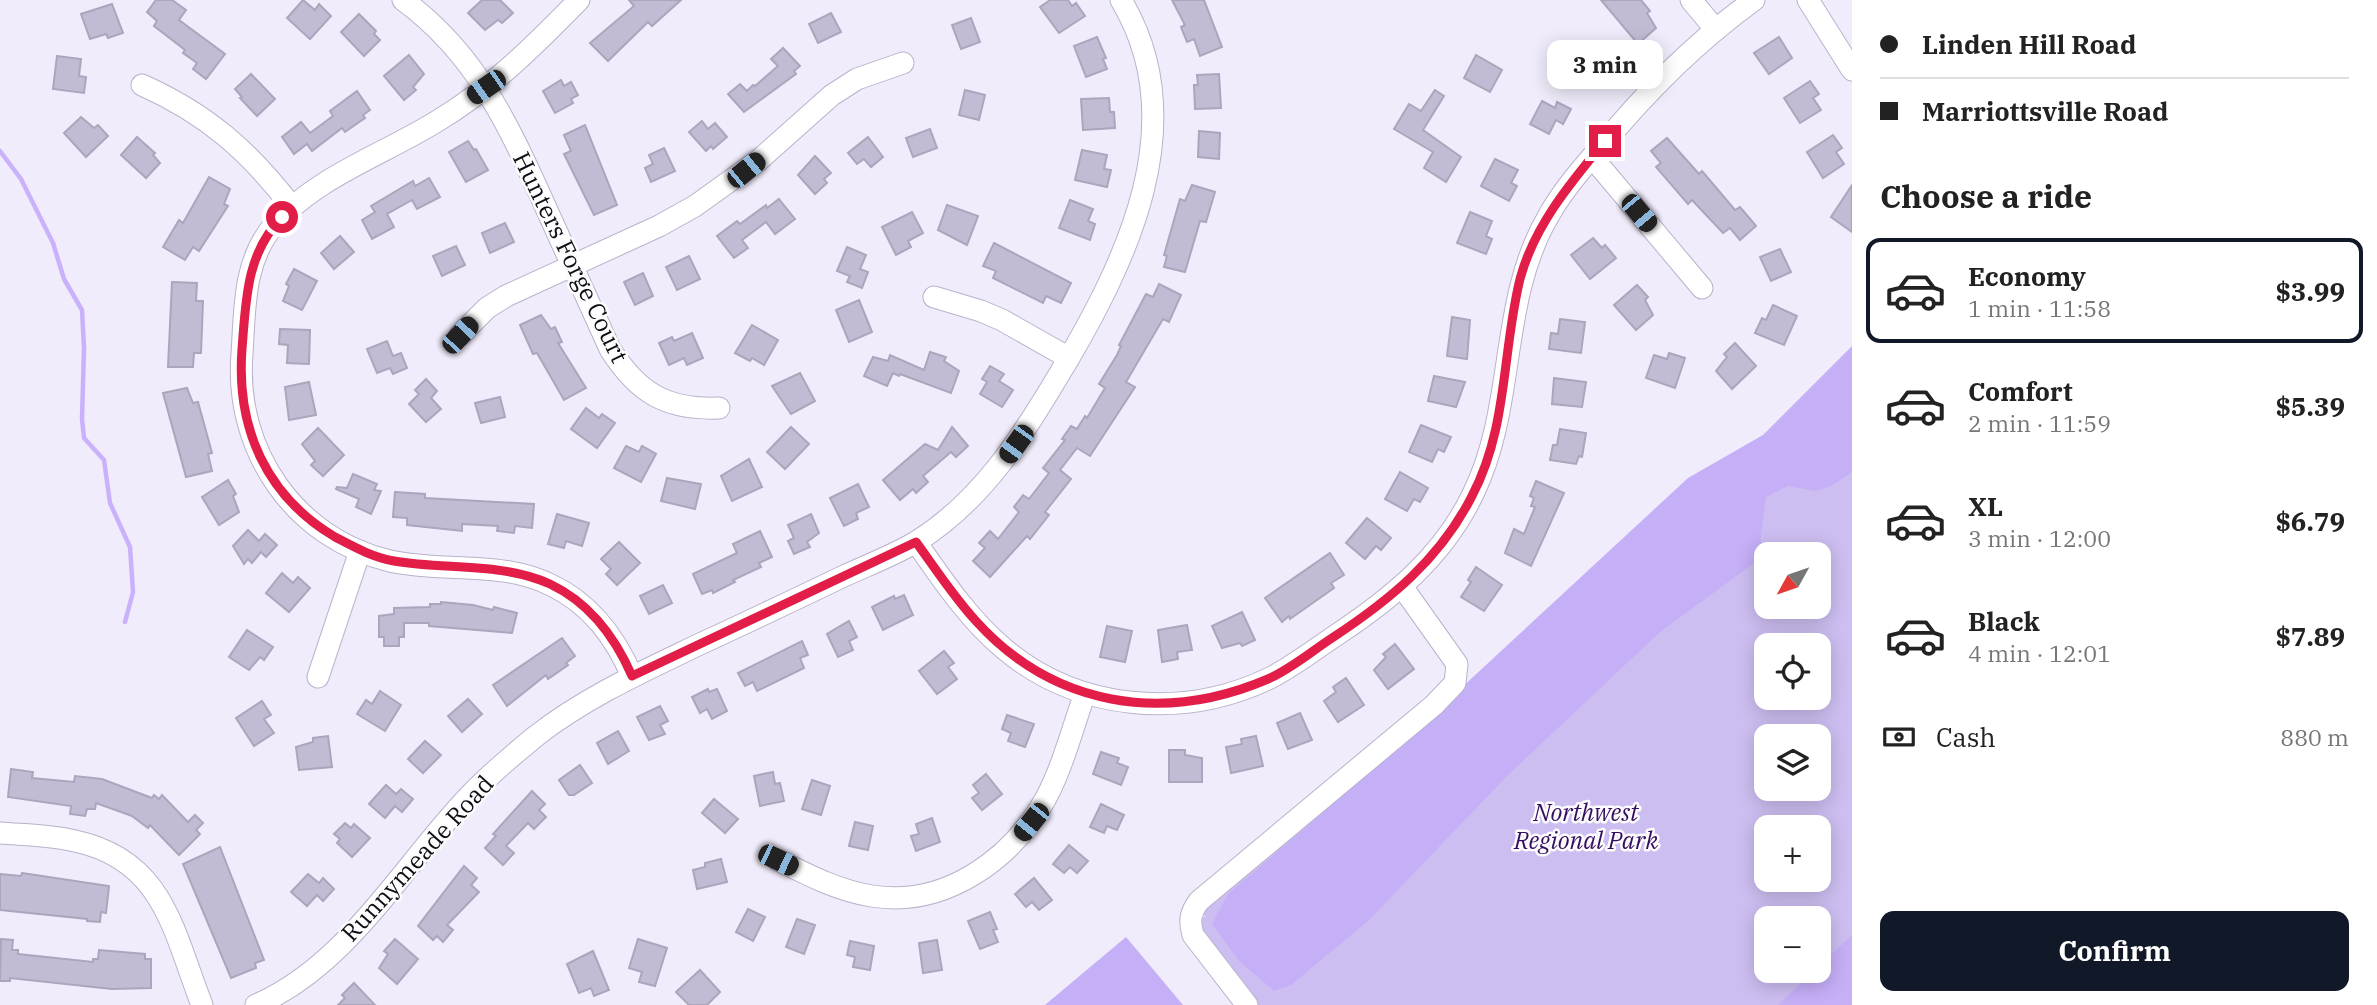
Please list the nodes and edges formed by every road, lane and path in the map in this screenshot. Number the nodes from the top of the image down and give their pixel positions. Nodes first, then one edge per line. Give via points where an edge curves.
1 (403, 0) edge
2 (579, 0) edge
3 (1121, 0) edge
4 (1691, 0) edge
5 (1754, 0) edge
6 (1808, 0) edge
7 (1716, 30) junction
8 (903, 63) dead end
9 (1852, 70) edge
10 (142, 85) dead end
11 (486, 87) junction
12 (1592, 157) junction
13 (292, 207) junction
14 (572, 265) junction
15 (1702, 288) dead end
16 (934, 297) dead end
17 (460, 335) dead end
18 (1069, 358) junction
19 (719, 408) dead end
20 (916, 542) junction
21 (360, 551) junction
22 (1402, 588) junction
23 (632, 676) junction
24 (318, 677) dead end
25 (1085, 693) junction
26 (0, 833) edge
27 (778, 860) dead end
28 (270, 1002) edge
29 (202, 1005) edge
30 (1247, 1005) edge

1 - 11 street, Hunters Forge Court via 461,55
2 - 11 street
3 - 18 street, Runnymeade Road via 1144,51 1153,90 1147,174 1121,259
4 - 7 street
5 - 7 street
6 - 9 street
7 - 12 street via 1662,78
8 - 14 street via 857,79 832,95 759,160 695,206
10 - 13 street via 193,112 232,140
11 - 13 street via 440,120 319,187
11 - 14 street, Hunters Forge Court
12 - 15 street
12 - 22 street via 1548,216 1521,278 1489,459 1473,495 1434,555
13 - 21 street via 256,254 247,284 240,383 246,418 258,455 293,504
14 - 17 street via 506,296
14 - 19 street, Hunters Forge Court via 610,349 638,384 674,406
16 - 18 street via 1002,320
18 - 20 street, Runnymeade Road via 998,470
20 - 23 street, Runnymeade Road
20 - 25 street via 975,621 1002,647 1026,666
21 - 23 street via 390,561 500,570 549,583 607,629
21 - 24 street
22 - 25 street via 1271,678 1232,693 1151,705
22 - 30 street via 1457,664 1455,683 1192,911 1189,923 1198,943
23 - 28 street, Runnymeade Road via 538,734 492,774 353,932
25 - 27 street via 1048,795 1012,847 985,868 936,891 899,899 839,888
26 - 29 street via 73,840 121,857 137,870 162,905

